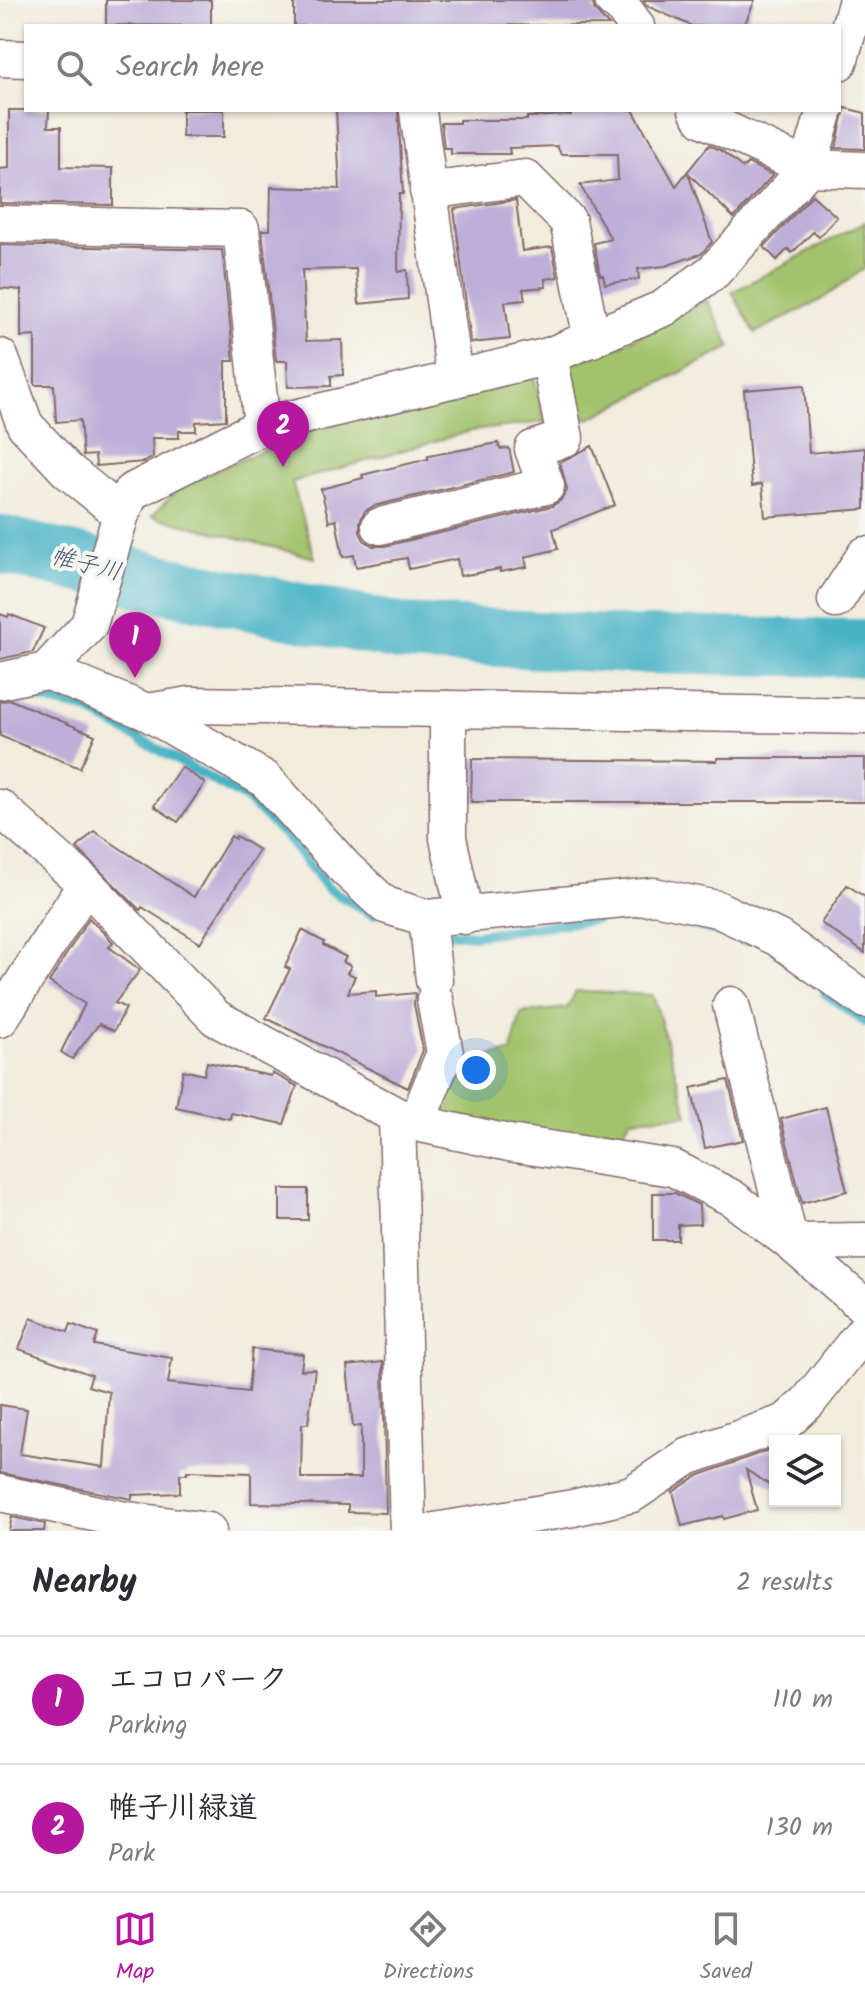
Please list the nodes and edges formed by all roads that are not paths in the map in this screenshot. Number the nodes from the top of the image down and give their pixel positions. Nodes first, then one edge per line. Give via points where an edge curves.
1 (613, 0) edge
2 (857, 0) edge
3 (635, 24) edge
4 (841, 55) edge
5 (0, 58) edge
6 (24, 59) edge
7 (418, 112) dead end
8 (698, 112) edge
9 (824, 112) edge
10 (808, 168) junction
11 (865, 170) edge
12 (428, 191) junction
13 (0, 224) edge
14 (592, 339) junction
15 (549, 356) junction
16 (0, 357) edge
17 (455, 379) junction
18 (262, 426) junction
19 (119, 520) junction
20 (380, 526) dead end
21 (865, 555) edge
22 (836, 600) dead end
23 (46, 671) junction
24 (0, 681) edge
25 (448, 709) junction
26 (147, 712) junction
27 (865, 716) edge
28 (0, 808) edge
29 (86, 884) junction
30 (465, 916) junction
31 (427, 918) junction
32 (865, 1000) edge
33 (731, 1005) dead end
34 (0, 1019) edge
35 (407, 1120) junction
36 (865, 1241) edge
37 (790, 1242) junction
38 (865, 1307) edge
39 (865, 1330) edge
40 (0, 1493) edge
41 (208, 1531) edge
42 (408, 1531) edge
43 (435, 1531) edge

1 - 3 street
2 - 4 street
5 - 6 street
7 - 12 street
8 - 10 street via 703,119
9 - 10 street
10 - 11 street
10 - 14 street via 714,271 664,308
12 - 14 street via 525,178 568,221
12 - 17 street
13 - 18 street via 241,229
14 - 15 street
15 - 17 street
15 - 20 street via 565,438 533,449 546,486
16 - 19 street via 25,425
17 - 18 street
18 - 19 street via 131,492
19 - 23 street via 89,625
21 - 22 street
23 - 24 street
23 - 26 street
25 - 26 street via 190,705
25 - 27 street
25 - 30 street via 448,838
26 - 31 street via 265,779 385,905
28 - 29 street
29 - 34 street
29 - 35 street via 216,1018
30 - 31 street
30 - 32 street via 654,896 717,909 778,938
31 - 35 street via 445,1053
33 - 37 street
35 - 37 street via 509,1143 673,1168 732,1198
35 - 42 street
36 - 37 street
37 - 38 street
39 - 43 street via 786,1422 687,1457 632,1494
40 - 41 street

